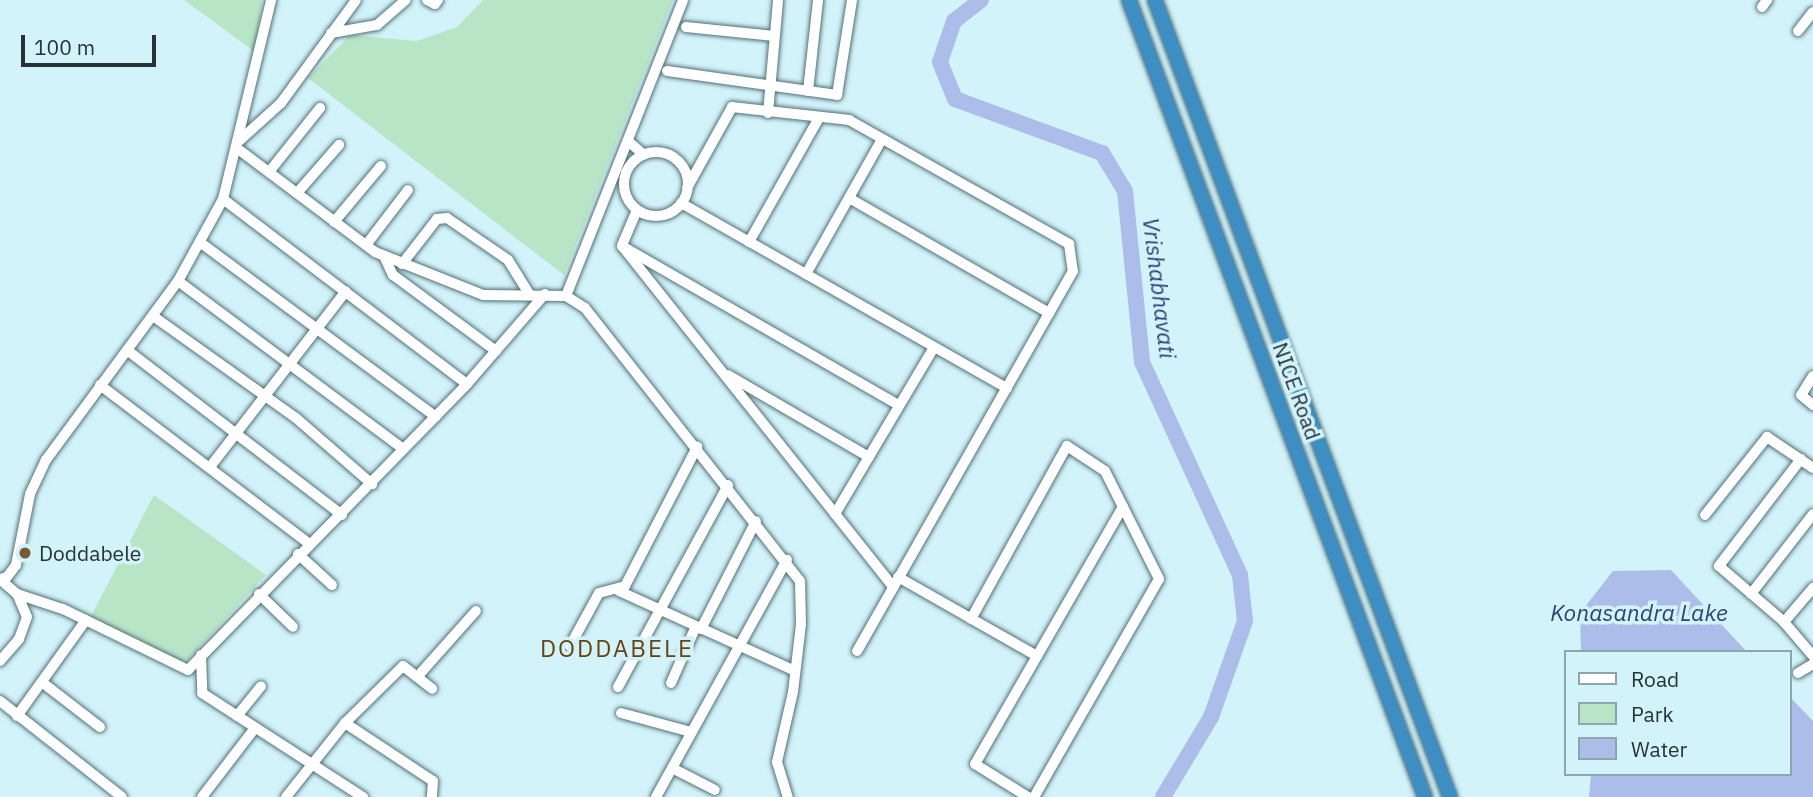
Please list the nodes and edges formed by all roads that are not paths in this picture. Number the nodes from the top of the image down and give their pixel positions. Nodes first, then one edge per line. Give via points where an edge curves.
1 (271, 0) edge
2 (356, 0) edge
3 (406, 0) edge
4 (427, 0) edge
5 (438, 0) edge
6 (682, 0) edge
7 (778, 0) edge
8 (818, 0) edge
9 (852, 0) edge
10 (1129, 0) edge
11 (1155, 0) edge
12 (1813, 12) edge
13 (686, 27) dead end
14 (1798, 31) dead end
15 (331, 33) junction
16 (775, 36) junction
17 (667, 71) dead end
18 (770, 86) junction
19 (808, 91) junction
20 (320, 108) dead end
21 (768, 113) junction
22 (819, 118) junction
23 (882, 139) junction
24 (628, 141) junction
25 (239, 145) junction
26 (339, 145) dead end
27 (644, 155) junction
28 (382, 166) dead end
29 (269, 172) junction
30 (687, 188) junction
31 (608, 189) junction
32 (408, 190) dead end
33 (297, 193) junction
34 (625, 194) junction
35 (849, 198) junction
36 (223, 199) junction
37 (681, 203) junction
38 (638, 210) junction
39 (334, 222) junction
40 (749, 242) junction
41 (201, 243) junction
42 (366, 245) junction
43 (622, 246) junction
44 (384, 256) junction
45 (402, 264) junction
46 (806, 274) junction
47 (178, 281) junction
48 (346, 291) junction
49 (529, 294) junction
50 (545, 294) junction
51 (566, 296) junction
52 (1049, 313) junction
53 (153, 316) junction
54 (317, 328) junction
55 (934, 347) junction
56 (127, 350) junction
57 (496, 351) junction
58 (290, 364) junction
59 (722, 372) junction
60 (1813, 376) edge
61 (467, 384) junction
62 (100, 385) junction
63 (1007, 388) junction
64 (265, 396) junction
65 (900, 405) junction
66 (1813, 405) edge
67 (436, 417) junction
68 (237, 432) junction
69 (697, 447) junction
70 (403, 449) junction
71 (869, 457) junction
72 (1801, 459) junction
73 (210, 467) junction
74 (1813, 468) edge
75 (372, 484) junction
76 (728, 485) junction
77 (1123, 508) junction
78 (342, 514) junction
79 (835, 514) junction
80 (1813, 514) edge
81 (1705, 515) dead end
82 (756, 521) junction
83 (308, 543) junction
84 (298, 554) junction
85 (787, 560) junction
86 (0, 579) edge
87 (896, 582) junction
88 (332, 585) dead end
89 (1813, 588) edge
90 (619, 591) junction
91 (18, 594) junction
92 (259, 594) junction
93 (1751, 594) junction
94 (658, 610) junction
95 (475, 611) dead end
96 (971, 619) junction
97 (86, 620) junction
98 (1784, 622) junction
99 (293, 626) dead end
100 (699, 628) junction
101 (570, 646) dead end
102 (738, 646) junction
103 (857, 651) dead end
104 (201, 655) junction
105 (1037, 656) junction
106 (1813, 656) edge
107 (0, 661) edge
108 (1813, 664) edge
109 (795, 671) junction
110 (1798, 673) dead end
111 (418, 676) junction
112 (43, 683) junction
113 (671, 683) dead end
114 (261, 686) dead end
115 (618, 687) dead end
116 (432, 688) dead end
117 (0, 701) edge
118 (621, 713) dead end
119 (17, 716) junction
120 (237, 716) junction
121 (345, 723) junction
122 (100, 727) dead end
123 (255, 728) junction
124 (691, 732) junction
125 (311, 764) junction
126 (672, 768) junction
127 (715, 790) dead end
128 (351, 794) edge
129 (122, 797) edge
130 (202, 797) edge
131 (286, 797) edge
132 (363, 797) edge
133 (432, 797) edge
134 (656, 797) edge
135 (788, 797) edge
136 (1028, 797) edge
137 (1034, 797) edge
138 (1425, 797) edge
139 (1450, 797) edge

1 - 25 street
2 - 15 street
3 - 15 street via 377,24
4 - 5 street via 435,4
6 - 24 street
7 - 16 street
8 - 19 street
9 - 19 street via 837,96
10 - 138 highway, NICE Road
11 - 139 highway, NICE Road
12 - 14 street
13 - 16 street
15 - 25 street via 281,103
16 - 18 street
17 - 18 street
18 - 19 street
18 - 21 street
20 - 29 street
21 - 22 street
21 - 30 street via 732,107
22 - 23 street via 849,120
22 - 40 street
23 - 35 street
23 - 52 street via 1069,244 1073,271
24 - 27 street
24 - 31 street
25 - 29 street
25 - 36 street
26 - 33 street
27 - 30 street via 673,158 685,173
27 - 34 street via 626,171
28 - 39 street
29 - 33 street
30 - 37 street
31 - 34 street
31 - 51 street
32 - 42 street
33 - 39 street
34 - 38 street
35 - 46 street
35 - 52 street
36 - 41 street
36 - 48 street
37 - 38 street via 663,215
37 - 40 street
38 - 43 street
39 - 42 street
40 - 46 street
41 - 47 street
41 - 54 street
42 - 44 street
43 - 59 street
43 - 65 street
44 - 45 street
44 - 57 street via 393,275
45 - 49 street via 483,295
45 - 49 street via 436,219 447,218 508,260
46 - 55 street
47 - 53 street
47 - 58 street
48 - 54 street
48 - 61 street
49 - 50 street
50 - 51 street
50 - 57 street
51 - 69 street via 585,308
52 - 63 street
53 - 56 street
53 - 64 street
54 - 58 street
54 - 67 street
55 - 63 street
55 - 65 street
56 - 62 street
56 - 68 street
57 - 61 street
58 - 64 street
58 - 70 street
59 - 71 street
59 - 79 street
60 - 66 street via 1801,395
61 - 67 street
62 - 73 street
62 - 86 street via 40,471 27,504 16,565
63 - 87 street
64 - 68 street
64 - 75 street
65 - 71 street
67 - 70 street
68 - 73 street
68 - 78 street
69 - 76 street
69 - 90 street
70 - 75 street
71 - 79 street
72 - 74 street
72 - 81 street via 1767,437
72 - 93 street via 1719,566
73 - 83 street
75 - 78 street
76 - 82 street
76 - 94 street
77 - 96 street via 1105,471 1067,446
77 - 105 street
77 - 137 street via 1159,579
78 - 83 street
79 - 87 street
80 - 93 street
82 - 85 street
82 - 100 street
83 - 84 street
84 - 88 street
84 - 92 street
85 - 102 street
85 - 109 street via 800,581
86 - 91 street
87 - 96 street
87 - 103 street
89 - 98 street
90 - 94 street
90 - 101 street via 600,592
91 - 97 street
91 - 107 street via 27,617 19,639
92 - 99 street
92 - 104 street
93 - 98 street
94 - 100 street
94 - 115 street
95 - 111 street
96 - 105 street
97 - 104 street via 188,670
97 - 112 street
98 - 106 street
100 - 102 street
100 - 113 street
102 - 109 street
102 - 124 street
104 - 120 street via 202,693
105 - 136 street via 975,764
108 - 110 street
109 - 135 street via 777,762
111 - 116 street
111 - 121 street via 403,666
112 - 119 street
112 - 122 street
114 - 120 street
117 - 119 street
118 - 124 street
119 - 129 street
120 - 123 street
121 - 125 street
121 - 133 street via 433,781
123 - 125 street
123 - 130 street
124 - 126 street
125 - 128 street
125 - 131 street
126 - 127 street
126 - 134 street
128 - 132 street

